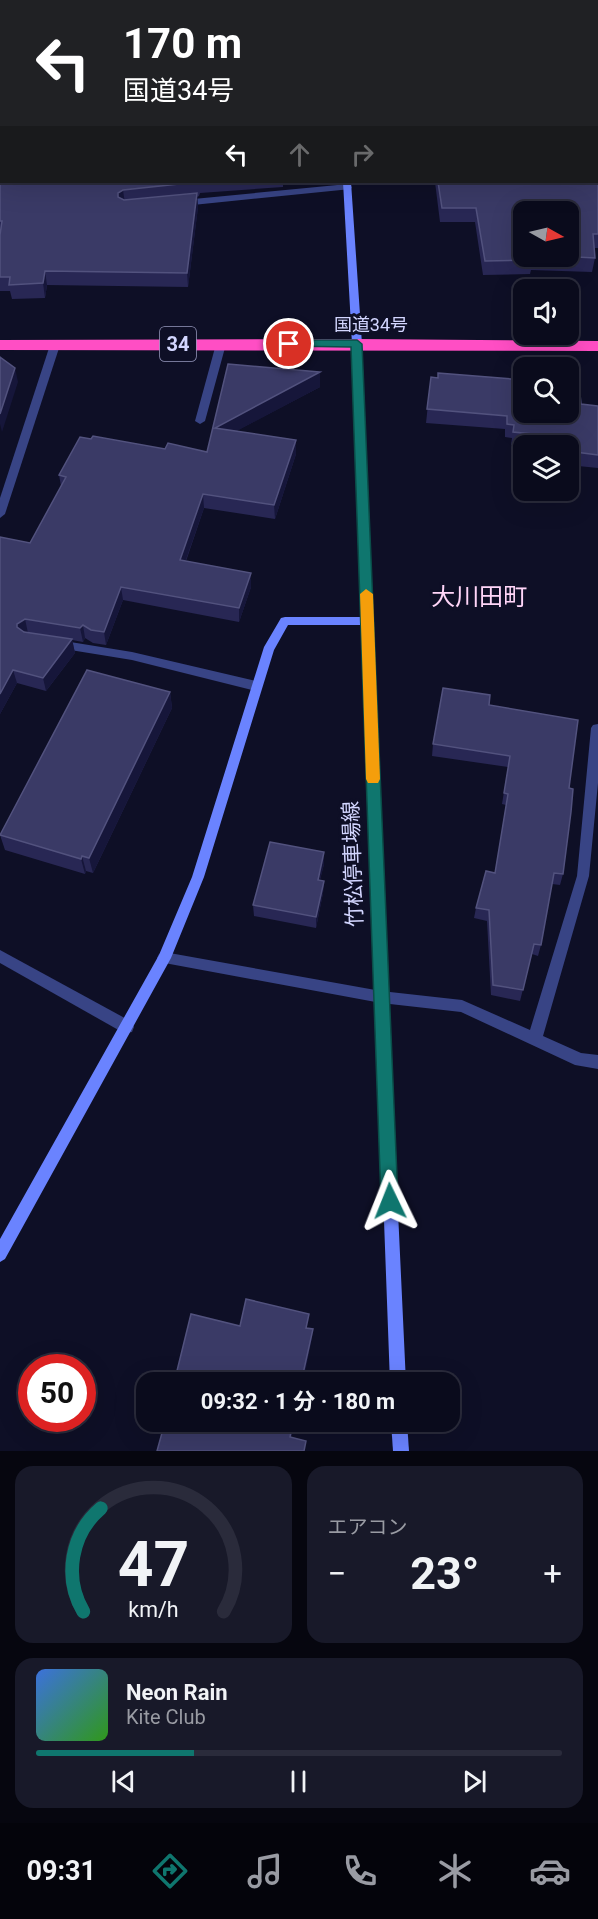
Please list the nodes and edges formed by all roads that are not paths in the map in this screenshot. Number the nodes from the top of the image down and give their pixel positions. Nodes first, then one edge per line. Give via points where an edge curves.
1 (347, 184) edge
2 (172, 204) edge
3 (221, 344) junction
4 (357, 344) junction
5 (0, 345) edge
6 (55, 345) junction
7 (598, 346) edge
8 (200, 421) dead end
9 (0, 514) edge
10 (368, 621) junction
11 (40, 641) edge
12 (256, 686) junction
13 (597, 728) edge
14 (0, 956) edge
15 (164, 958) junction
16 (381, 997) junction
17 (127, 1027) junction
18 (535, 1038) junction
19 (598, 1062) edge
20 (0, 1254) edge
21 (398, 1372) edge
22 (400, 1432) edge
23 (401, 1451) edge

1 - 2 street
1 - 4 main road, 竹松停車場線
3 - 4 highway, 国道34号 / 34
3 - 6 highway, 国道34号 / 34
3 - 8 street
4 - 7 highway, 国道34号 / 34
4 - 10 main road, 竹松停車場線
5 - 6 highway, 国道34号 / 34
6 - 9 street
10 - 12 main road via 285,621 268,650
10 - 16 main road, 竹松停車場線
11 - 12 street via 132,656
12 - 15 main road via 198,877
13 - 18 street via 583,876
14 - 17 street
15 - 16 street
15 - 17 main road
16 - 18 street via 462,1006
16 - 21 main road, 竹松停車場線
17 - 20 main road
18 - 19 street via 580,1060
22 - 23 main road

